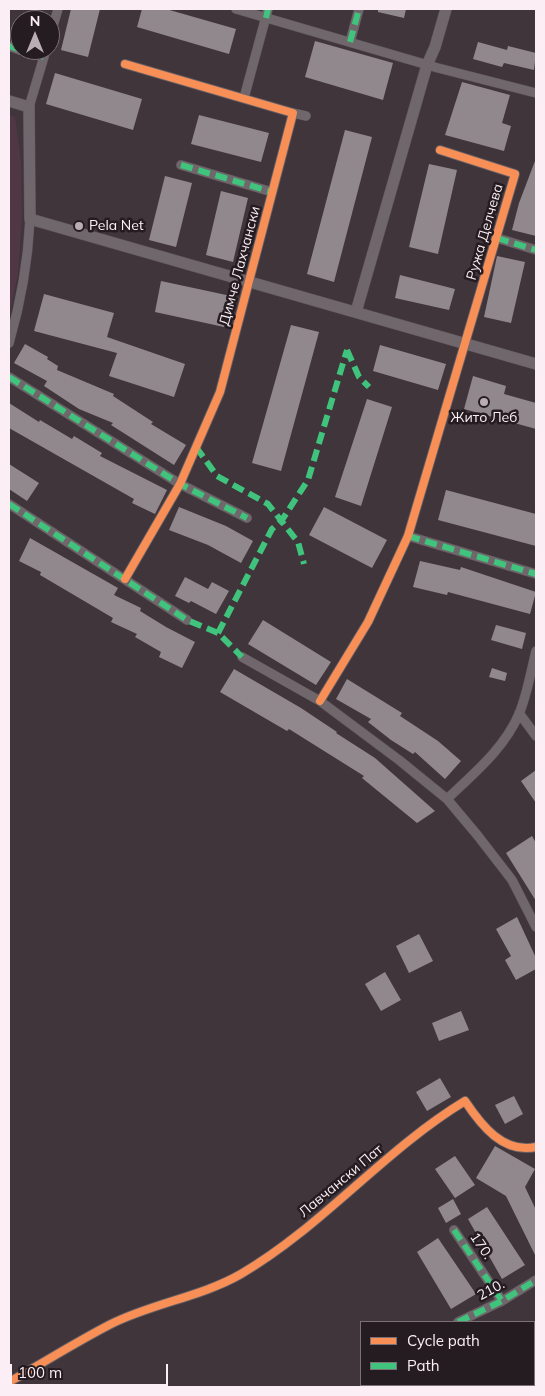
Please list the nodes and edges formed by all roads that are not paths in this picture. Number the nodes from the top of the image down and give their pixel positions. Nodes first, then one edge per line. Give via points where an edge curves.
1 (236, 9) edge
2 (359, 9) edge
3 (438, 9) edge
4 (446, 9) edge
5 (267, 13) edge
6 (350, 42) junction
7 (43, 60) edge
8 (125, 64) dead end
9 (427, 65) junction
10 (536, 93) edge
11 (244, 98) junction
12 (9, 101) edge
13 (29, 107) junction
14 (293, 113) junction
15 (306, 116) dead end
16 (440, 150) dead end
17 (181, 165) dead end
18 (272, 192) junction
19 (30, 219) junction
20 (496, 238) junction
21 (536, 250) edge
22 (249, 282) junction
23 (356, 312) junction
24 (9, 343) edge
25 (465, 344) junction
26 (536, 364) edge
27 (9, 377) edge
28 (180, 484) junction
29 (9, 504) edge
30 (247, 518) dead end
31 (408, 536) junction
32 (536, 574) edge
33 (124, 579) junction
34 (187, 620) dead end
35 (536, 650) edge
36 (242, 657) dead end
37 (320, 702) junction
38 (519, 713) junction
39 (536, 736) edge
40 (447, 799) junction
41 (536, 927) edge
42 (536, 1147) edge
43 (454, 1230) dead end
44 (536, 1280) edge
45 (502, 1301) junction
46 (460, 1321) edge
47 (9, 1382) edge

1 - 5 street
2 - 6 street
3 - 9 street via 428,44
4 - 9 street
5 - 6 street
5 - 11 street
6 - 9 street
7 - 13 street
8 - 11 street
9 - 10 street
9 - 23 street
11 - 14 street
12 - 13 street
13 - 19 street
14 - 15 street
14 - 18 street, Димче Лахчански
16 - 20 street, Ружа Делчева via 516,174
17 - 18 street
18 - 22 street, Димче Лахчански
19 - 22 street, Димче Лахчански
19 - 24 street via 20,300
20 - 21 street, Ружа Делчева
20 - 25 street, Ружа Делчева
22 - 23 street, Димче Лахчански
22 - 28 street, Димче Лахчански via 220,392
23 - 25 street
25 - 26 street
25 - 31 street, Ружа Делчева
27 - 28 street
28 - 30 street
28 - 33 street, Димче Лахчански
29 - 33 street
31 - 32 street
31 - 37 street, Ружа Делчева via 368,622
33 - 34 street
35 - 38 street
36 - 37 street
37 - 40 street
38 - 39 street
38 - 40 street via 495,753
40 - 41 street via 512,880
42 - 47 street, Лавчански Пат via 502,1142 478,1120 465,1101 434,1120 276,1251 240,1274 111,1324
43 - 45 street, 170.
44 - 45 street, 210.
45 - 46 street, 210.

